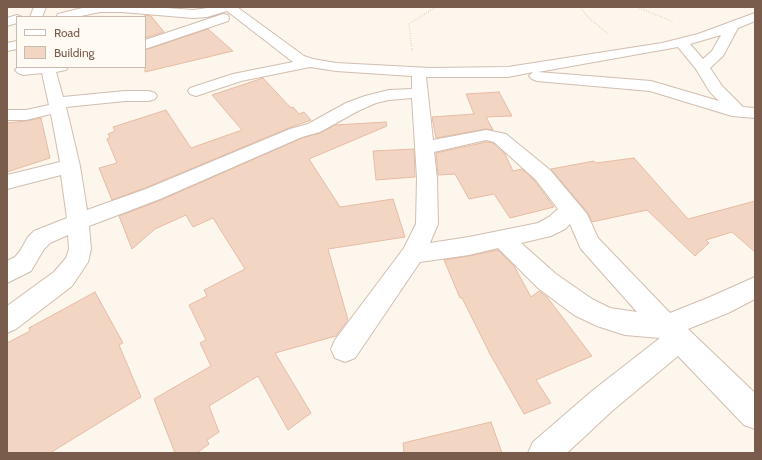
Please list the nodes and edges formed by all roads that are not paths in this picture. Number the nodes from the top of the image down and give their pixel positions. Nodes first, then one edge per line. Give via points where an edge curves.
1 (230, 8) edge
2 (66, 16) edge
3 (755, 17) edge
4 (733, 25) junction
5 (682, 43) junction
6 (146, 45) edge
7 (310, 63) junction
8 (702, 67) junction
9 (42, 68) edge
10 (508, 72) junction
11 (7, 74) edge
12 (418, 79) junction
13 (196, 91) dead end
14 (149, 96) dead end
15 (56, 106) junction
16 (738, 112) junction
17 (755, 113) edge
18 (7, 115) edge
19 (755, 127) edge
20 (424, 148) junction
21 (70, 166) junction
22 (7, 182) edge
23 (571, 209) junction
24 (78, 221) junction
25 (502, 239) junction
26 (413, 254) junction
27 (7, 273) edge
28 (755, 287) edge
29 (7, 321) edge
30 (672, 332) junction
31 (345, 349) dead end
32 (755, 414) edge
33 (544, 453) edge

1 - 2 street via 193,14 100,8
1 - 6 street via 208,24
1 - 7 street via 299,59
3 - 4 street
4 - 5 street
4 - 8 street via 718,53
5 - 8 street
5 - 10 street
7 - 12 street
7 - 13 street via 238,77
8 - 16 street via 716,89
9 - 11 street
9 - 15 street via 51,77
10 - 12 street
10 - 16 street via 569,80 651,86
12 - 20 street
12 - 24 street via 389,95 352,107 314,128 289,136 153,194
14 - 15 street via 125,96
15 - 18 street via 26,115
15 - 21 street
16 - 17 street
16 - 19 street
20 - 23 street via 486,135 500,138 543,175
20 - 26 street via 427,224
21 - 22 street
21 - 24 street
23 - 25 street via 557,223 543,230
23 - 30 street via 589,243
24 - 27 street via 42,237 23,264
24 - 29 street via 80,249 76,262 63,279
25 - 26 street
25 - 30 street via 547,281 583,307 606,318
26 - 31 street
28 - 30 street
30 - 32 street
30 - 33 street via 602,401

